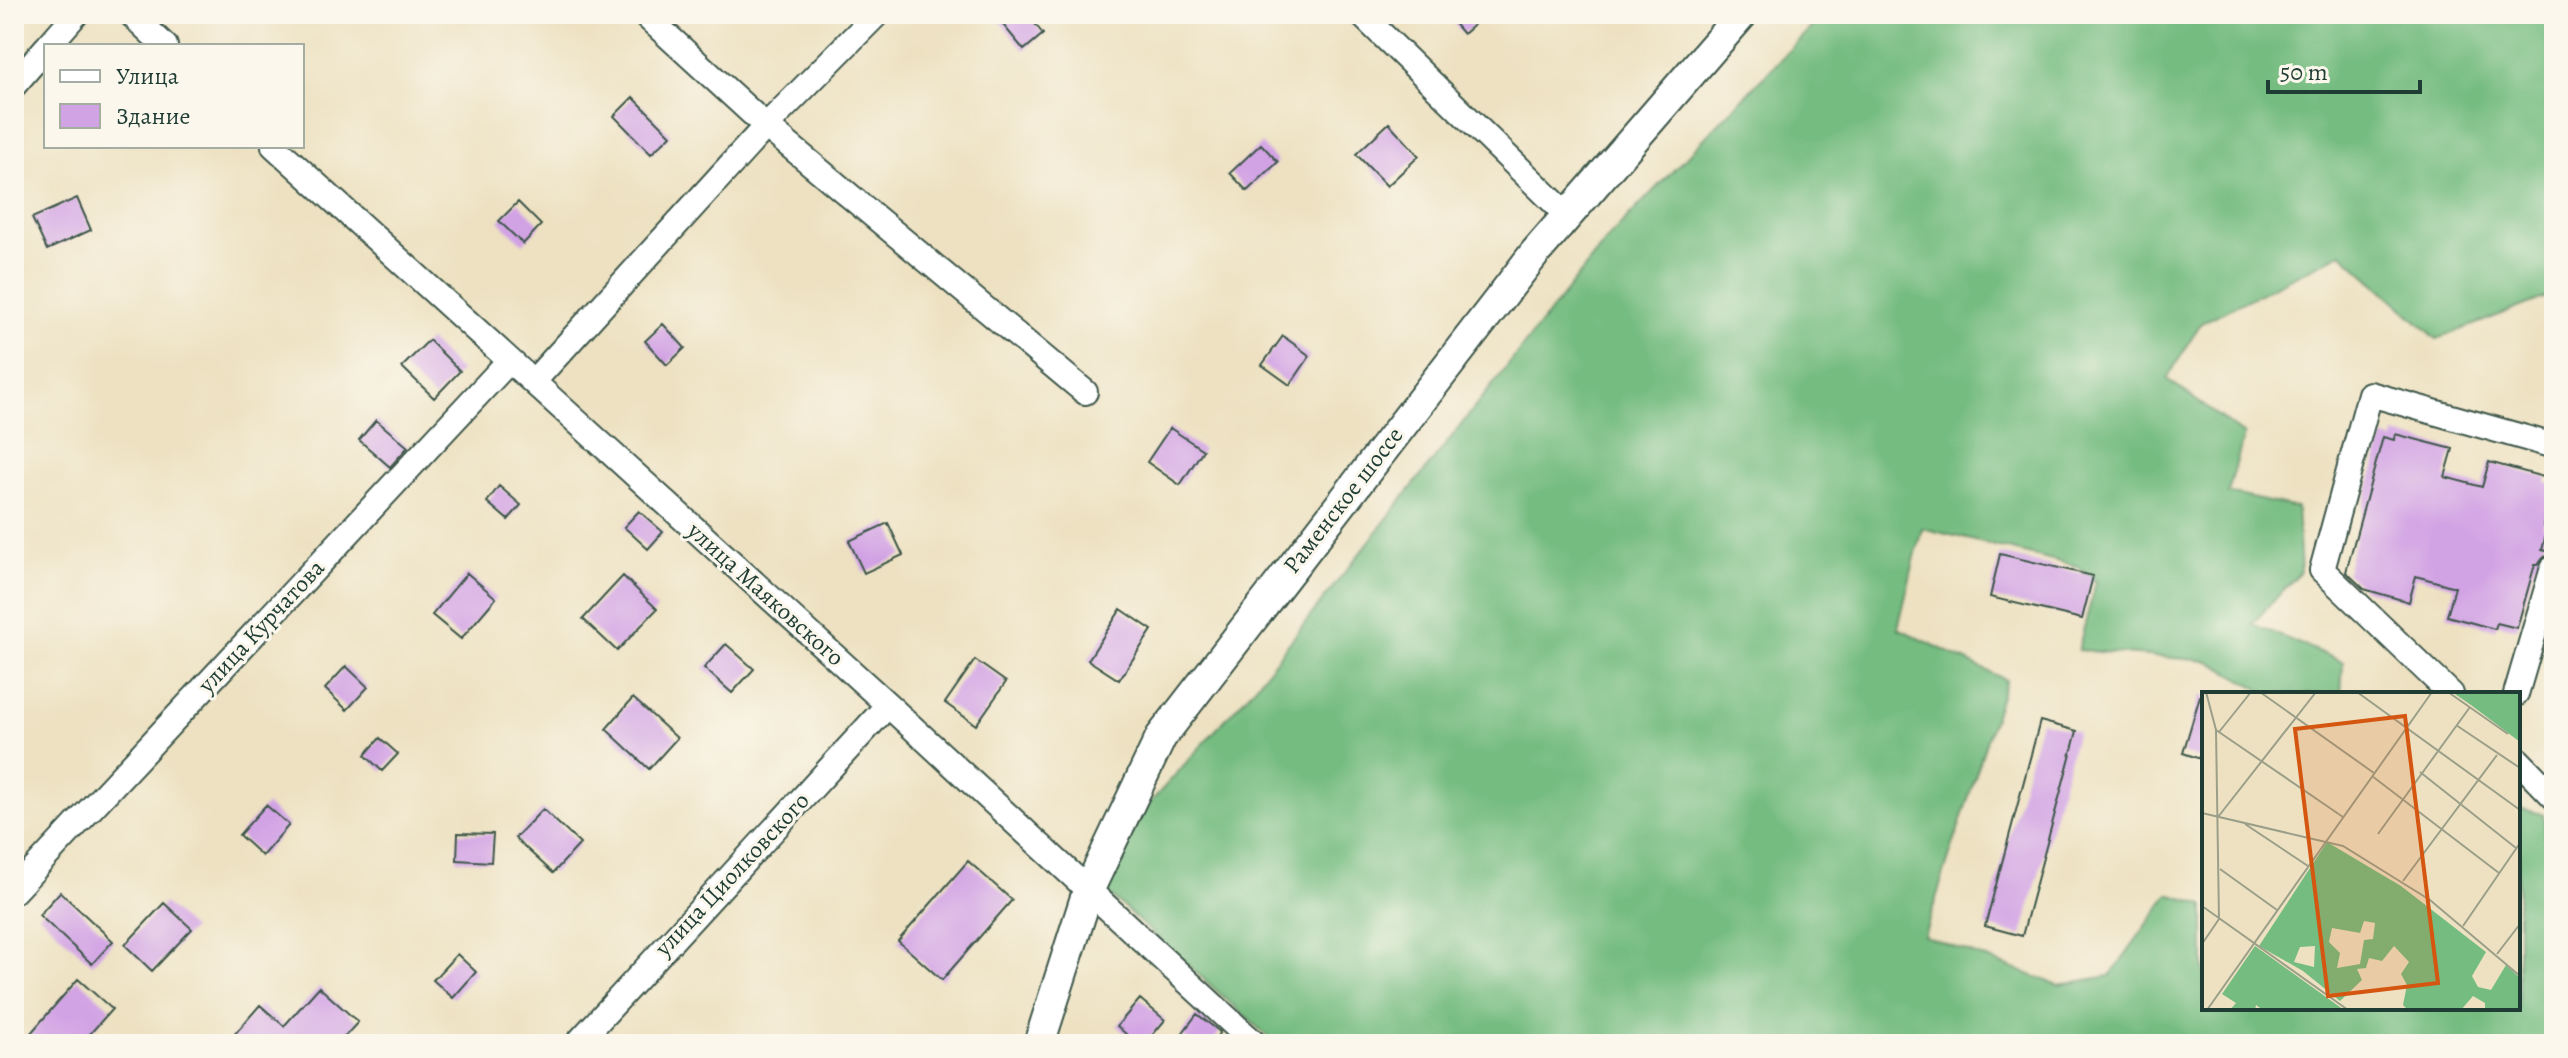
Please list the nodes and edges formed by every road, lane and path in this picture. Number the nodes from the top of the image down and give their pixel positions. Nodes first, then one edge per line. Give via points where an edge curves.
1 (76, 14) edge
2 (131, 14) edge
3 (644, 14) edge
4 (877, 14) edge
5 (1361, 14) edge
6 (1742, 14) edge
7 (50, 44) edge
8 (163, 44) edge
9 (44, 50) edge
10 (14, 85) edge
11 (766, 126) junction
12 (276, 148) edge
13 (1567, 215) junction
14 (509, 361) junction
15 (533, 382) junction
16 (1085, 392) dead end
17 (2554, 446) edge
18 (2553, 568) edge
19 (2449, 692) edge
20 (2517, 692) edge
21 (888, 705) junction
22 (2520, 762) edge
23 (2554, 797) edge
24 (14, 891) edge
25 (1088, 891) junction
26 (577, 1044) edge
27 (1039, 1044) edge
28 (1255, 1044) edge

1 - 7 street
2 - 8 street
3 - 11 street
4 - 11 street
5 - 13 street
6 - 13 main road, Раменское шоссе
9 - 10 street
11 - 15 street
11 - 16 street
12 - 14 street, улица Маяковского
13 - 25 main road, Раменское шоссе via 1161,737
14 - 15 street, улица Маяковского
14 - 24 street, улица Курчатова
15 - 21 street, улица Маяковского
17 - 19 street via 2370,394 2322,570
18 - 20 street
21 - 25 street, улица Маяковского
21 - 26 street, улица Циолковского
22 - 23 street
25 - 27 main road, Раменское шоссе
25 - 28 street, улица Маяковского

